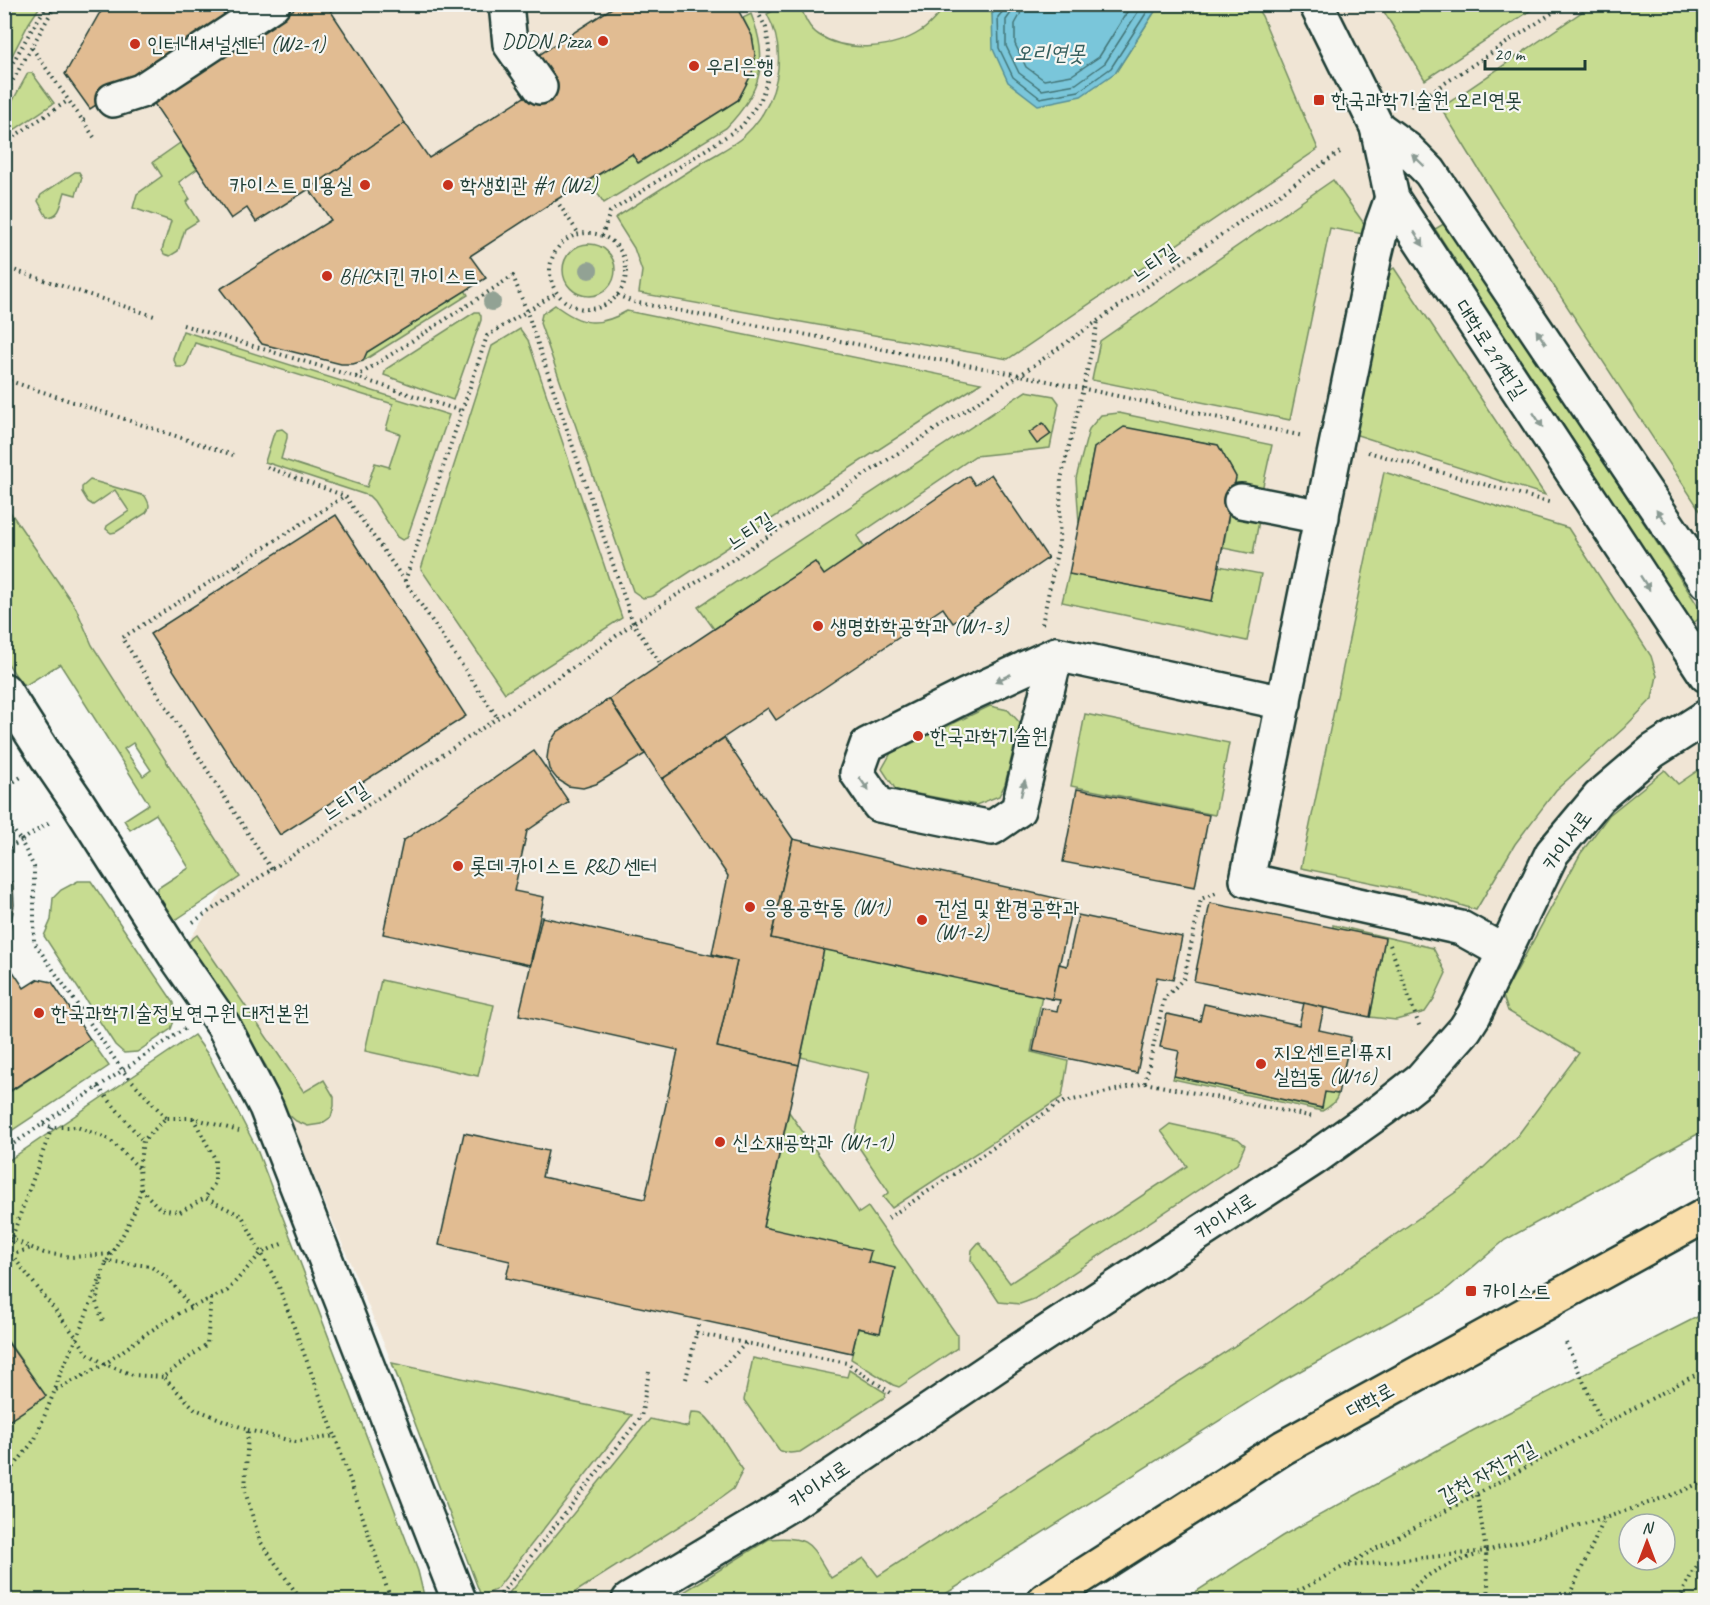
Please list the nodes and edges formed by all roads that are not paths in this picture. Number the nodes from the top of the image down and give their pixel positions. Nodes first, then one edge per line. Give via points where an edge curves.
1 (273, 4) edge
2 (506, 4) edge
3 (1316, 4) edge
4 (540, 87) dead end
5 (126, 103) road end
6 (1377, 127) junction
7 (1392, 198) junction
8 (1241, 501) dead end
9 (1322, 517) junction
10 (1706, 582) edge
11 (1056, 654) junction
12 (1706, 675) edge
13 (4, 690) edge
14 (1284, 703) junction
15 (1706, 717) edge
16 (1504, 952) junction
17 (1706, 1215) edge
18 (459, 1600) edge
19 (629, 1600) edge
20 (1045, 1600) edge

1 - 5 street
2 - 4 street via 510,44
3 - 6 street, 대학로291번길
6 - 7 street, 대학로291번길
10 -> 6 street via 1430,172
7 - 9 street via 1375,255
7 -> 12 street, 대학로291번길
8 - 9 street
9 - 14 street
11 -> 11 street via 867,745 856,773 879,805 992,828 1018,810
11 - 14 street
13 - 18 street via 223,1025 266,1107
14 - 16 street via 1247,880 1461,928
15 - 16 street, 카이서로 via 1653,751 1599,797 1552,853
16 - 19 street, 카이서로 via 1465,1029 1421,1079 1383,1109 792,1503
17 - 20 main road, 대학로 via 1284,1447

